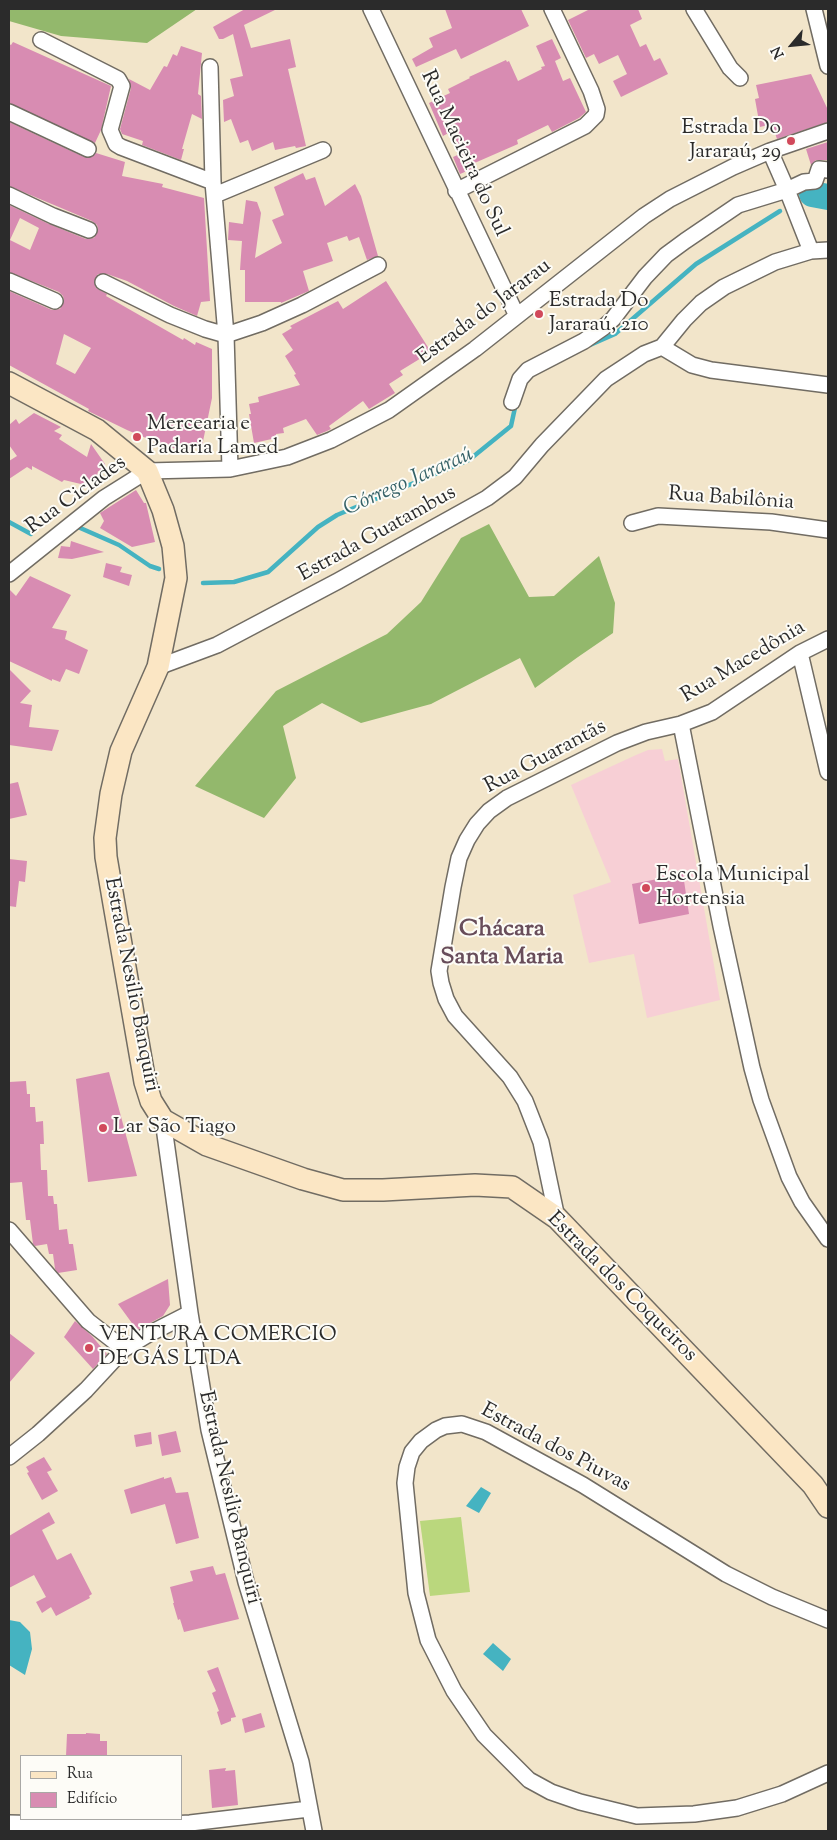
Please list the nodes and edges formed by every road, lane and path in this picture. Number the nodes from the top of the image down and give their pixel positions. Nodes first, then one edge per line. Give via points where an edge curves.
1 (371, 9) edge
2 (552, 9) edge
3 (694, 9) edge
4 (814, 9) edge
5 (41, 40) dead end
6 (210, 66) dead end
7 (828, 66) edge
8 (740, 78) dead end
9 (9, 112) edge
10 (828, 131) edge
11 (88, 149) dead end
12 (323, 150) dead end
13 (770, 151) junction
14 (828, 170) edge
15 (214, 189) junction
16 (787, 190) junction
17 (456, 191) junction
18 (9, 195) edge
19 (89, 230) dead end
20 (828, 250) edge
21 (811, 251) junction
22 (378, 265) dead end
23 (9, 281) edge
24 (103, 282) dead end
25 (55, 302) dead end
26 (517, 316) junction
27 (226, 335) junction
28 (662, 347) junction
29 (9, 383) edge
30 (828, 385) edge
31 (512, 402) dead end
32 (230, 469) junction
33 (147, 471) junction
34 (632, 523) dead end
35 (828, 530) edge
36 (9, 574) edge
37 (828, 638) edge
38 (800, 653) junction
39 (158, 667) junction
40 (681, 724) junction
41 (828, 772) edge
42 (163, 1120) junction
43 (557, 1218) junction
44 (9, 1230) edge
45 (828, 1239) edge
46 (190, 1313) junction
47 (124, 1349) junction
48 (9, 1457) edge
49 (828, 1507) edge
50 (828, 1620) edge
51 (828, 1773) edge
52 (308, 1809) junction
53 (9, 1823) edge
54 (314, 1831) edge

1 - 17 street, Rua Macieira do Sul
2 - 17 street via 591,91 596,114 585,126
3 - 8 street via 730,68
4 - 7 street
5 - 15 street via 115,76 120,82 121,91 110,130 116,144
6 - 15 street
9 - 11 street
10 - 13 street, Estrada do Jararau
12 - 15 street
13 - 16 street
13 - 26 street, Estrada do Jararau via 670,199
14 - 16 street via 819,168 814,181
15 - 27 street
16 - 21 street
16 - 31 street via 738,205 685,240 645,276 614,319 584,341 528,370 520,379
17 - 26 street, Rua Macieira do Sul
18 - 19 street
20 - 21 street
21 - 28 street via 775,262 724,287 701,303
22 - 27 street via 302,306
23 - 25 street
24 - 27 street via 170,315
26 - 32 street, Estrada do Jararau via 389,410 296,454
27 - 32 street
28 - 30 street via 692,365 711,370
28 - 39 street, Estrada Guatambus via 644,354 606,379 515,477 487,498 338,582 217,645
29 - 33 street via 97,430
32 - 33 street, Estrada do Jararau
33 - 36 street, Rua Ciclades via 104,498
33 - 39 street, Estrada Nesilio Banquiri via 173,546 176,578
34 - 35 street, Rua Babilônia via 658,516 771,522
37 - 38 street, Rua Macedônia
38 - 40 street, Rua Macedônia via 712,712
38 - 41 street
39 - 42 street, Estrada Nesilio Banquiri via 121,751 105,838 145,1082 151,1101
40 - 43 street, Rua Guarantãs via 617,743 507,798 477,824 459,858 439,971 441,983 455,1016 510,1077 525,1101 541,1142
40 - 45 street via 719,916 761,1100 789,1177 806,1209
42 - 43 street, Estrada dos Coqueiros via 207,1145 344,1190 475,1185 512,1187
42 - 46 street, Estrada Nesilio Banquiri
43 - 49 street, Estrada dos Coqueiros via 813,1486
44 - 47 street via 88,1321
46 - 47 street
46 - 52 street, Estrada Nesilio Banquiri via 212,1439 246,1582 300,1762
47 - 48 street via 86,1390
50 - 51 street, Estrada dos Piuvas via 726,1574 583,1485 486,1432 462,1424 445,1426 412,1452 405,1483 416,1593 428,1640 454,1691 484,1735 529,1780 580,1802 637,1816 694,1814 737,1808 782,1794
52 - 53 street via 136,1826
52 - 54 street, Estrada Nesilio Banquiri

